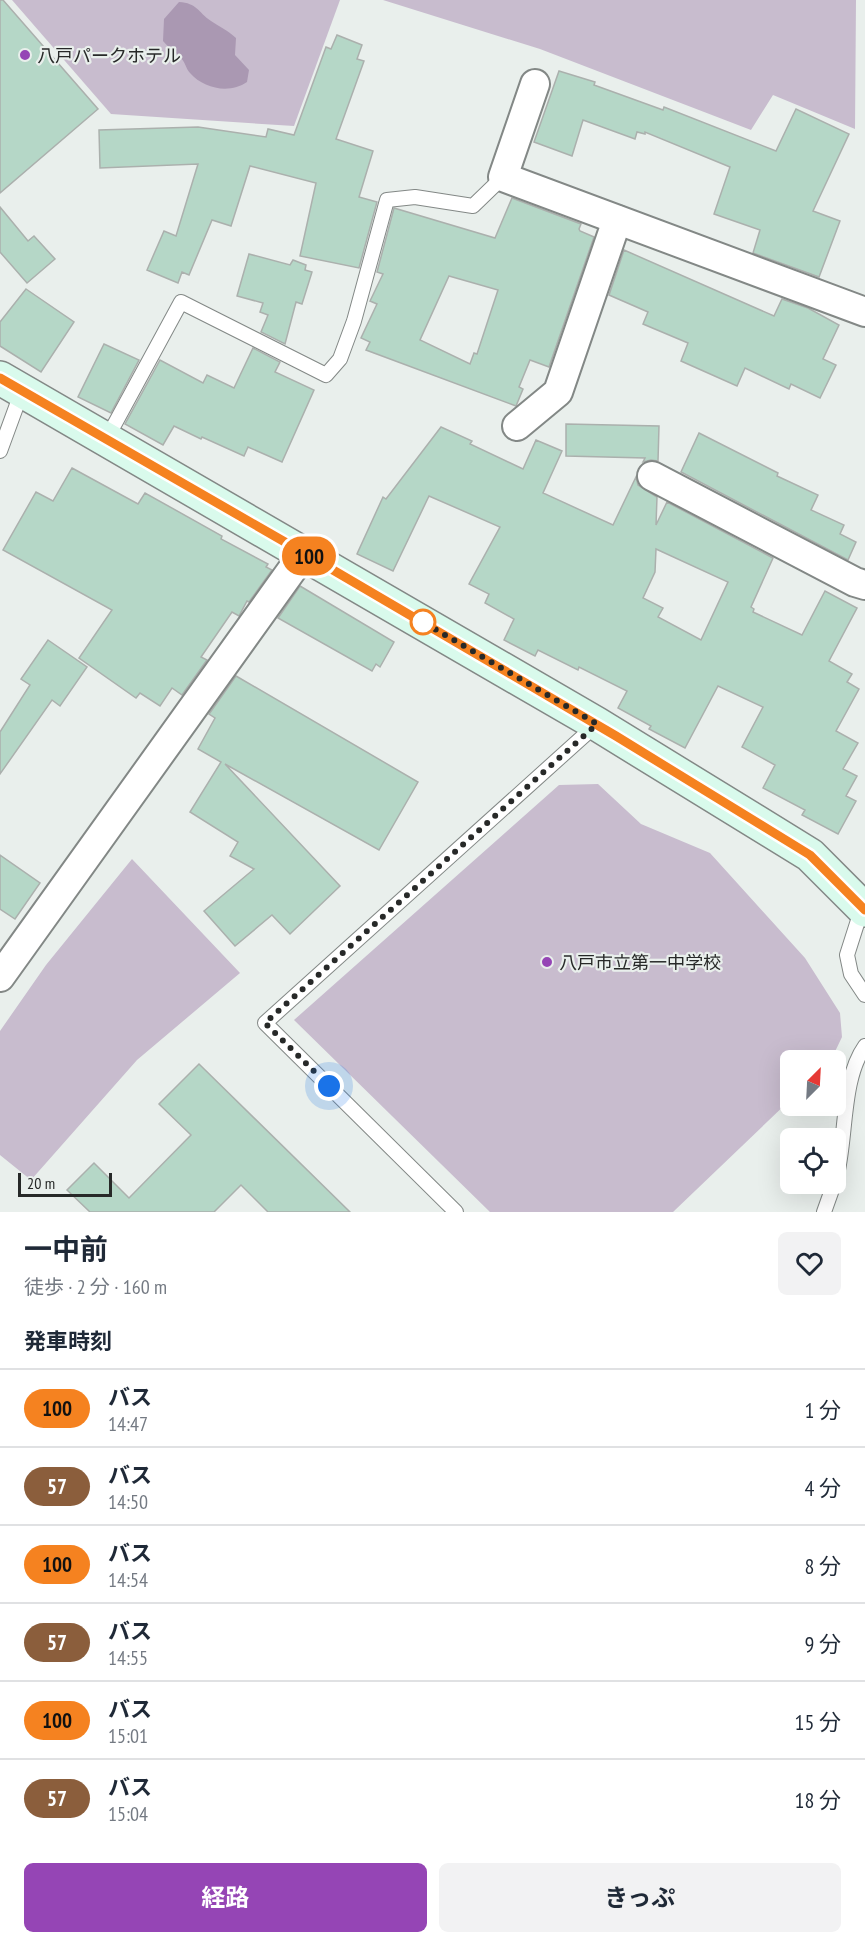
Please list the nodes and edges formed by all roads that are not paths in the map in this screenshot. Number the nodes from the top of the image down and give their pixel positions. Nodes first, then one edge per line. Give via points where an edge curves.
1 (535, 84) dead end
2 (503, 177) junction
3 (617, 220) junction
4 (865, 312) edge
5 (11, 385) edge
6 (517, 426) dead end
7 (106, 440) junction
8 (0, 451) edge
9 (652, 476) dead end
10 (304, 553) junction
11 (865, 585) edge
12 (597, 724) junction
13 (864, 903) edge
14 (2, 971) edge
15 (865, 995) edge
16 (865, 1046) edge
17 (845, 1128) edge
18 (831, 1194) edge
19 (456, 1212) edge
20 (825, 1212) edge

1 - 2 street
2 - 3 street
2 - 7 lane via 473,206 415,197 387,200 354,321 340,359 326,375 181,302
3 - 4 street
3 - 6 street via 558,392
5 - 7 main road
5 - 8 lane
7 - 10 main road
9 - 11 street
10 - 12 main road
10 - 14 street
12 - 13 main road via 810,855
12 - 19 lane via 265,1023
13 - 15 lane via 847,955 851,974
16 - 17 lane via 851,1075
18 - 20 lane

